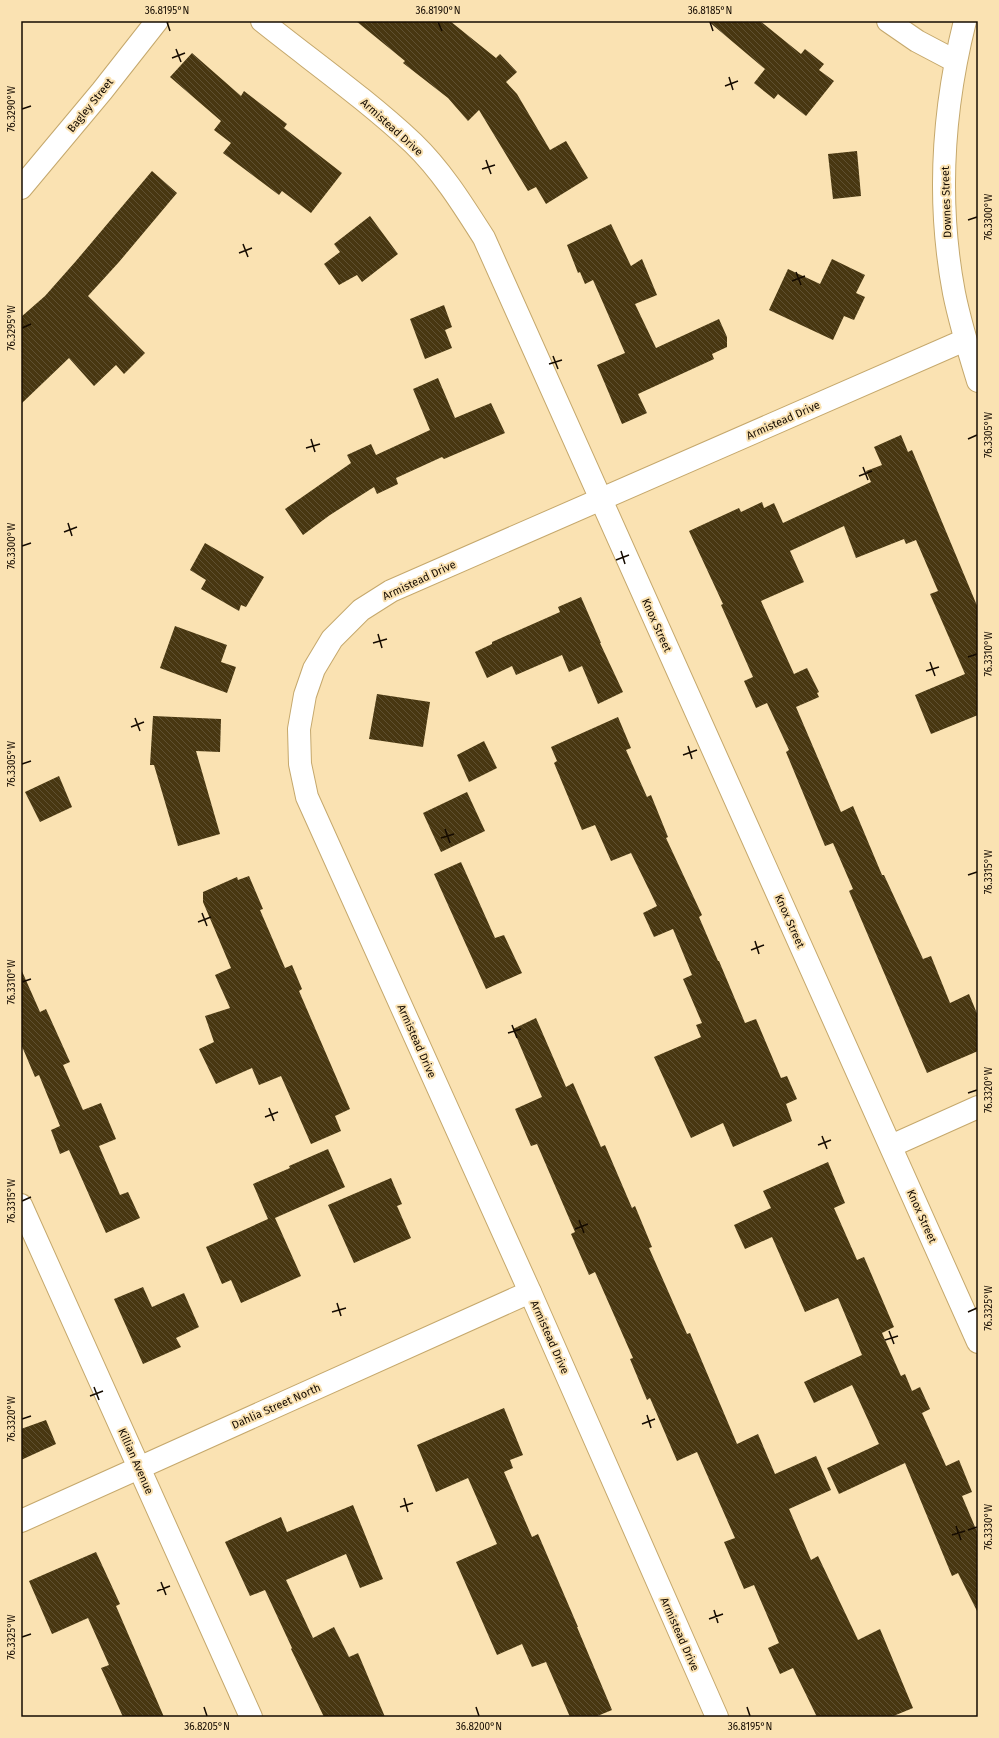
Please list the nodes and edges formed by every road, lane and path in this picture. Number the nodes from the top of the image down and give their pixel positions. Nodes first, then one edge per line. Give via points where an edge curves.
1 (157, 21) edge
2 (262, 21) edge
3 (888, 21) edge
4 (965, 21) edge
5 (955, 60) junction
6 (21, 188) edge
7 (965, 340) junction
8 (978, 381) edge
9 (601, 500) junction
10 (978, 1107) edge
11 (891, 1146) junction
12 (21, 1205) edge
13 (530, 1292) junction
14 (978, 1342) edge
15 (139, 1468) junction
16 (21, 1521) edge
17 (251, 1717) edge
18 (717, 1717) edge

1 - 6 street, Bagley Street
2 - 9 street, Armistead Drive via 414,144 449,184 484,238
3 - 5 street via 917,41
4 - 5 street, Downes Street
5 - 7 street, Downes Street via 944,156 945,224 954,292
7 - 8 street, Downes Street
7 - 9 street, Armistead Drive
9 - 11 street, Knox Street
9 - 13 street, Armistead Drive via 391,591 361,610 332,640 314,669 305,695 299,729 300,764 307,797
10 - 11 street
11 - 14 street, Knox Street
12 - 15 street, Killian Avenue
13 - 15 street, Dahlia Street North
13 - 18 street, Armistead Drive
15 - 16 street, Dahlia Street North
15 - 17 street, Killian Avenue

